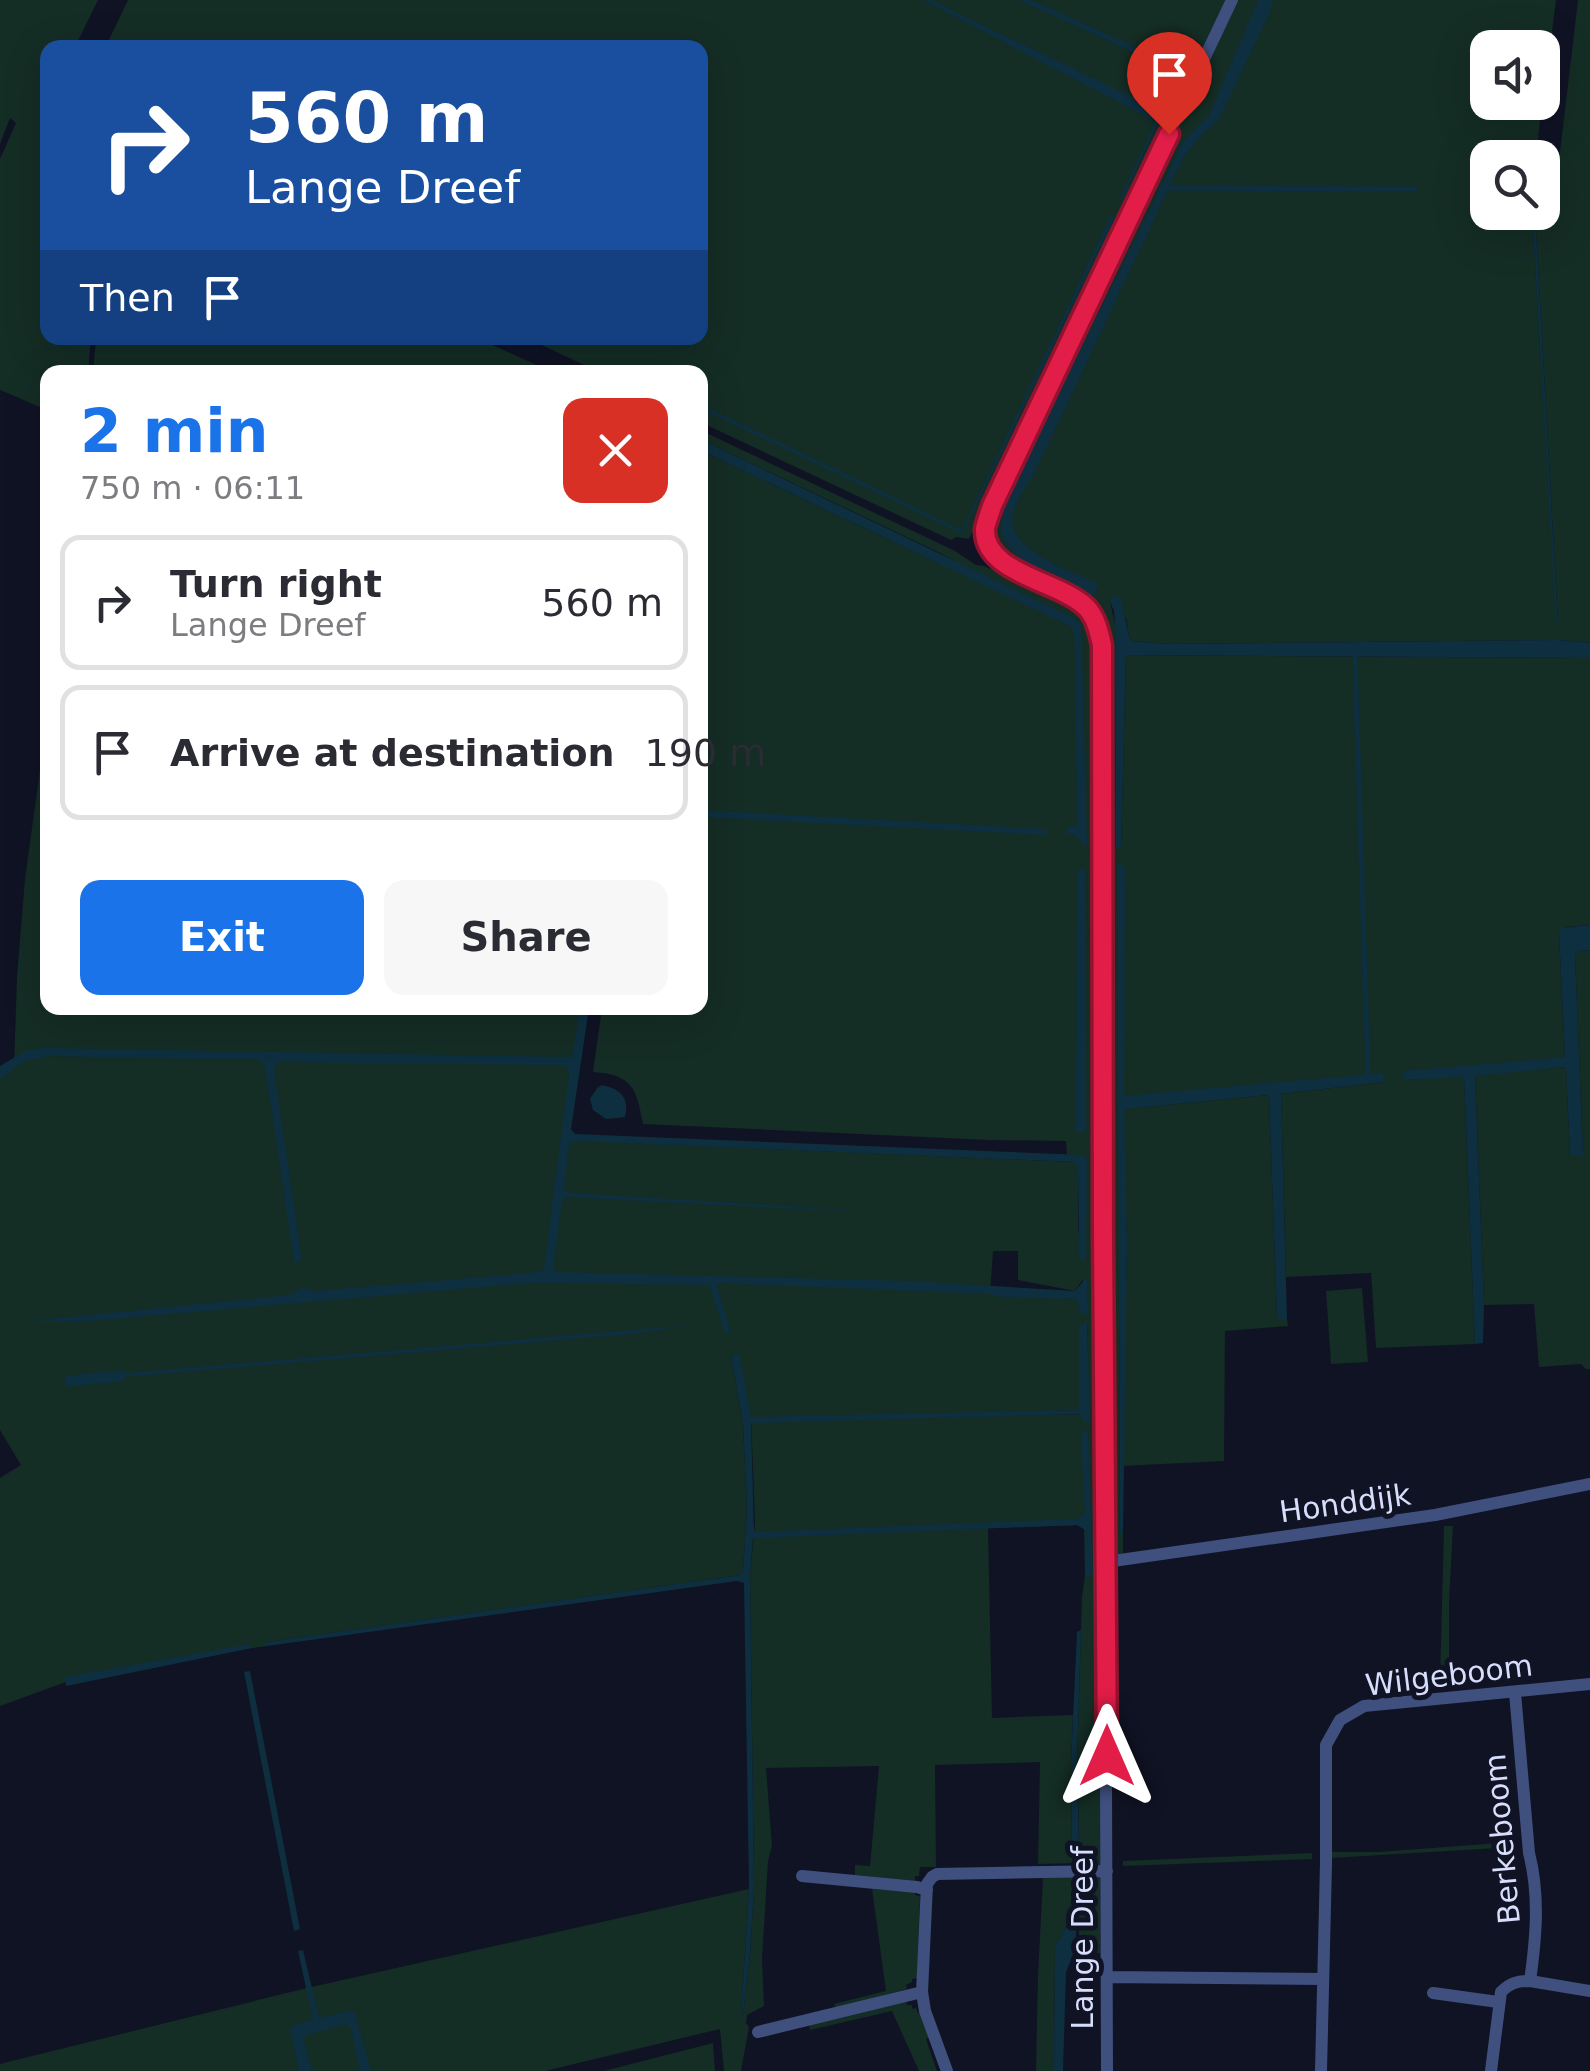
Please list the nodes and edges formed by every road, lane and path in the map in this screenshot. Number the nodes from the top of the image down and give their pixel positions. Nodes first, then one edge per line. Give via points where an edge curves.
1 (1232, 0) edge
2 (1590, 1484) edge
3 (1106, 1562) junction
4 (1590, 1684) edge
5 (1515, 1693) junction
6 (1107, 1872) junction
7 (802, 1876) dead end
8 (926, 1890) junction
9 (1108, 1977) junction
10 (1323, 1979) junction
11 (1530, 1981) junction
12 (1590, 1991) edge
13 (922, 1992) junction
14 (1433, 1993) dead end
15 (1498, 2002) junction
16 (758, 2032) dead end
17 (948, 2071) edge
18 (1107, 2071) edge
19 (1321, 2071) edge
20 (1490, 2071) edge

1 - 3 street, Lange Dreef via 985,528 987,544 1002,564 1088,609 1102,645
2 - 3 street, Honddijk via 1436,1516
3 - 6 street, Lange Dreef
4 - 5 street, Wilgeboom
5 - 10 street, Wilgeboom via 1364,1706 1340,1720 1326,1745
5 - 11 street, Berkeboom via 1536,1877
6 - 8 street via 937,1874
6 - 9 street, Lange Dreef
7 - 8 street
8 - 13 street
9 - 10 street
9 - 18 street, Lange Dreef
10 - 19 street, Wilgeboom
11 - 12 street
11 - 15 street via 1508,1986
13 - 16 street
13 - 17 street
14 - 15 street
15 - 20 street

